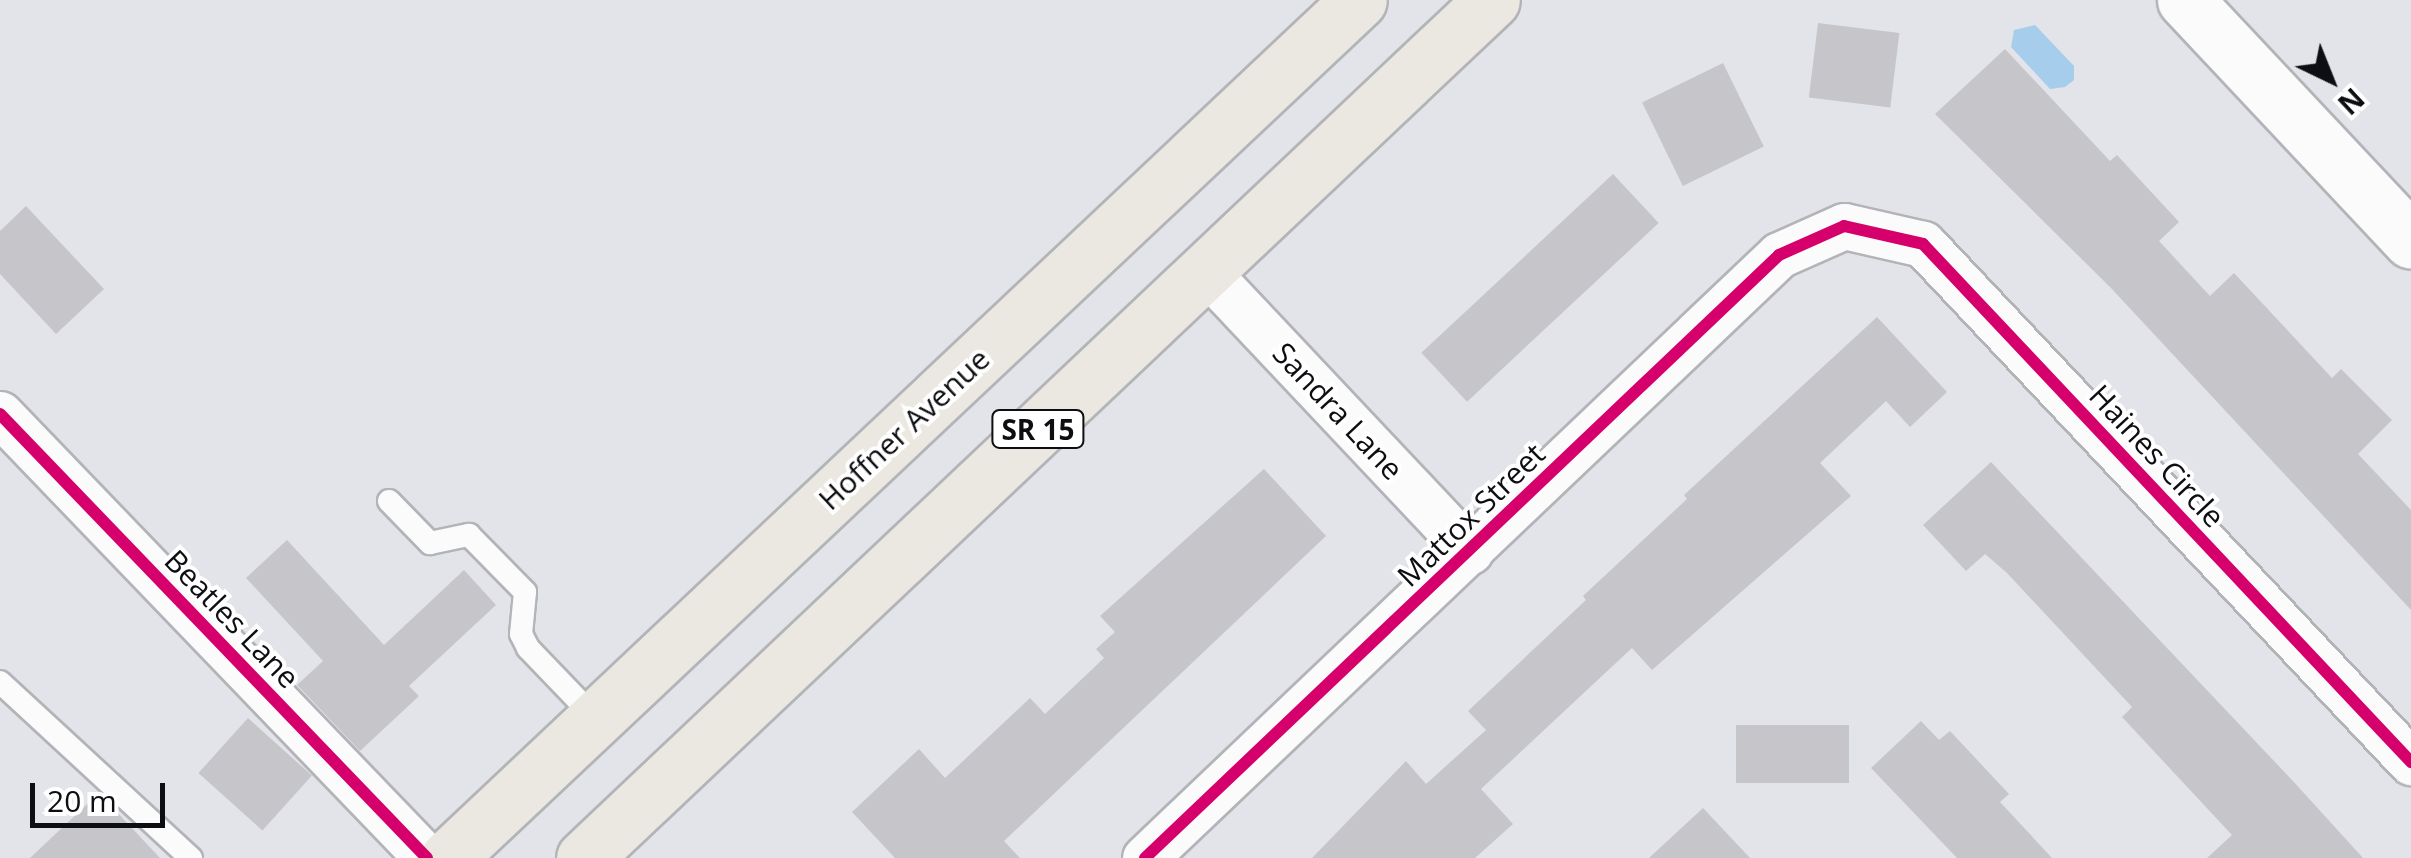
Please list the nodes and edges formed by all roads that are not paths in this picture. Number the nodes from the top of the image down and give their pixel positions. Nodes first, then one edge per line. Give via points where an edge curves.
1 (1359, 0) edge
2 (1492, 0) edge
3 (2185, 0) edge
4 (1844, 226) joint
5 (2411, 241) edge
6 (1206, 271) junction
7 (0, 414) edge
8 (389, 501) dead end
9 (1470, 550) junction
10 (0, 682) edge
11 (596, 719) junction
12 (2411, 762) edge
13 (190, 858) edge
14 (427, 858) edge
15 (448, 858) edge
16 (584, 858) edge
17 (1145, 858) edge

1 - 11 main road, Hoffner Avenue / SR 15
2 - 6 main road, SR 15
3 - 5 street
4 - 9 street, Mattox Street via 1778,255
4 - 12 street, Haines Circle via 1923,244
6 - 9 street, Sandra Lane
6 - 16 main road, SR 15
7 - 14 street, Beatles Lane
8 - 11 lane via 430,543 469,534 525,592 521,634 528,648
9 - 17 street, Mattox Street
10 - 13 lane
11 - 15 main road, Hoffner Avenue / SR 15

